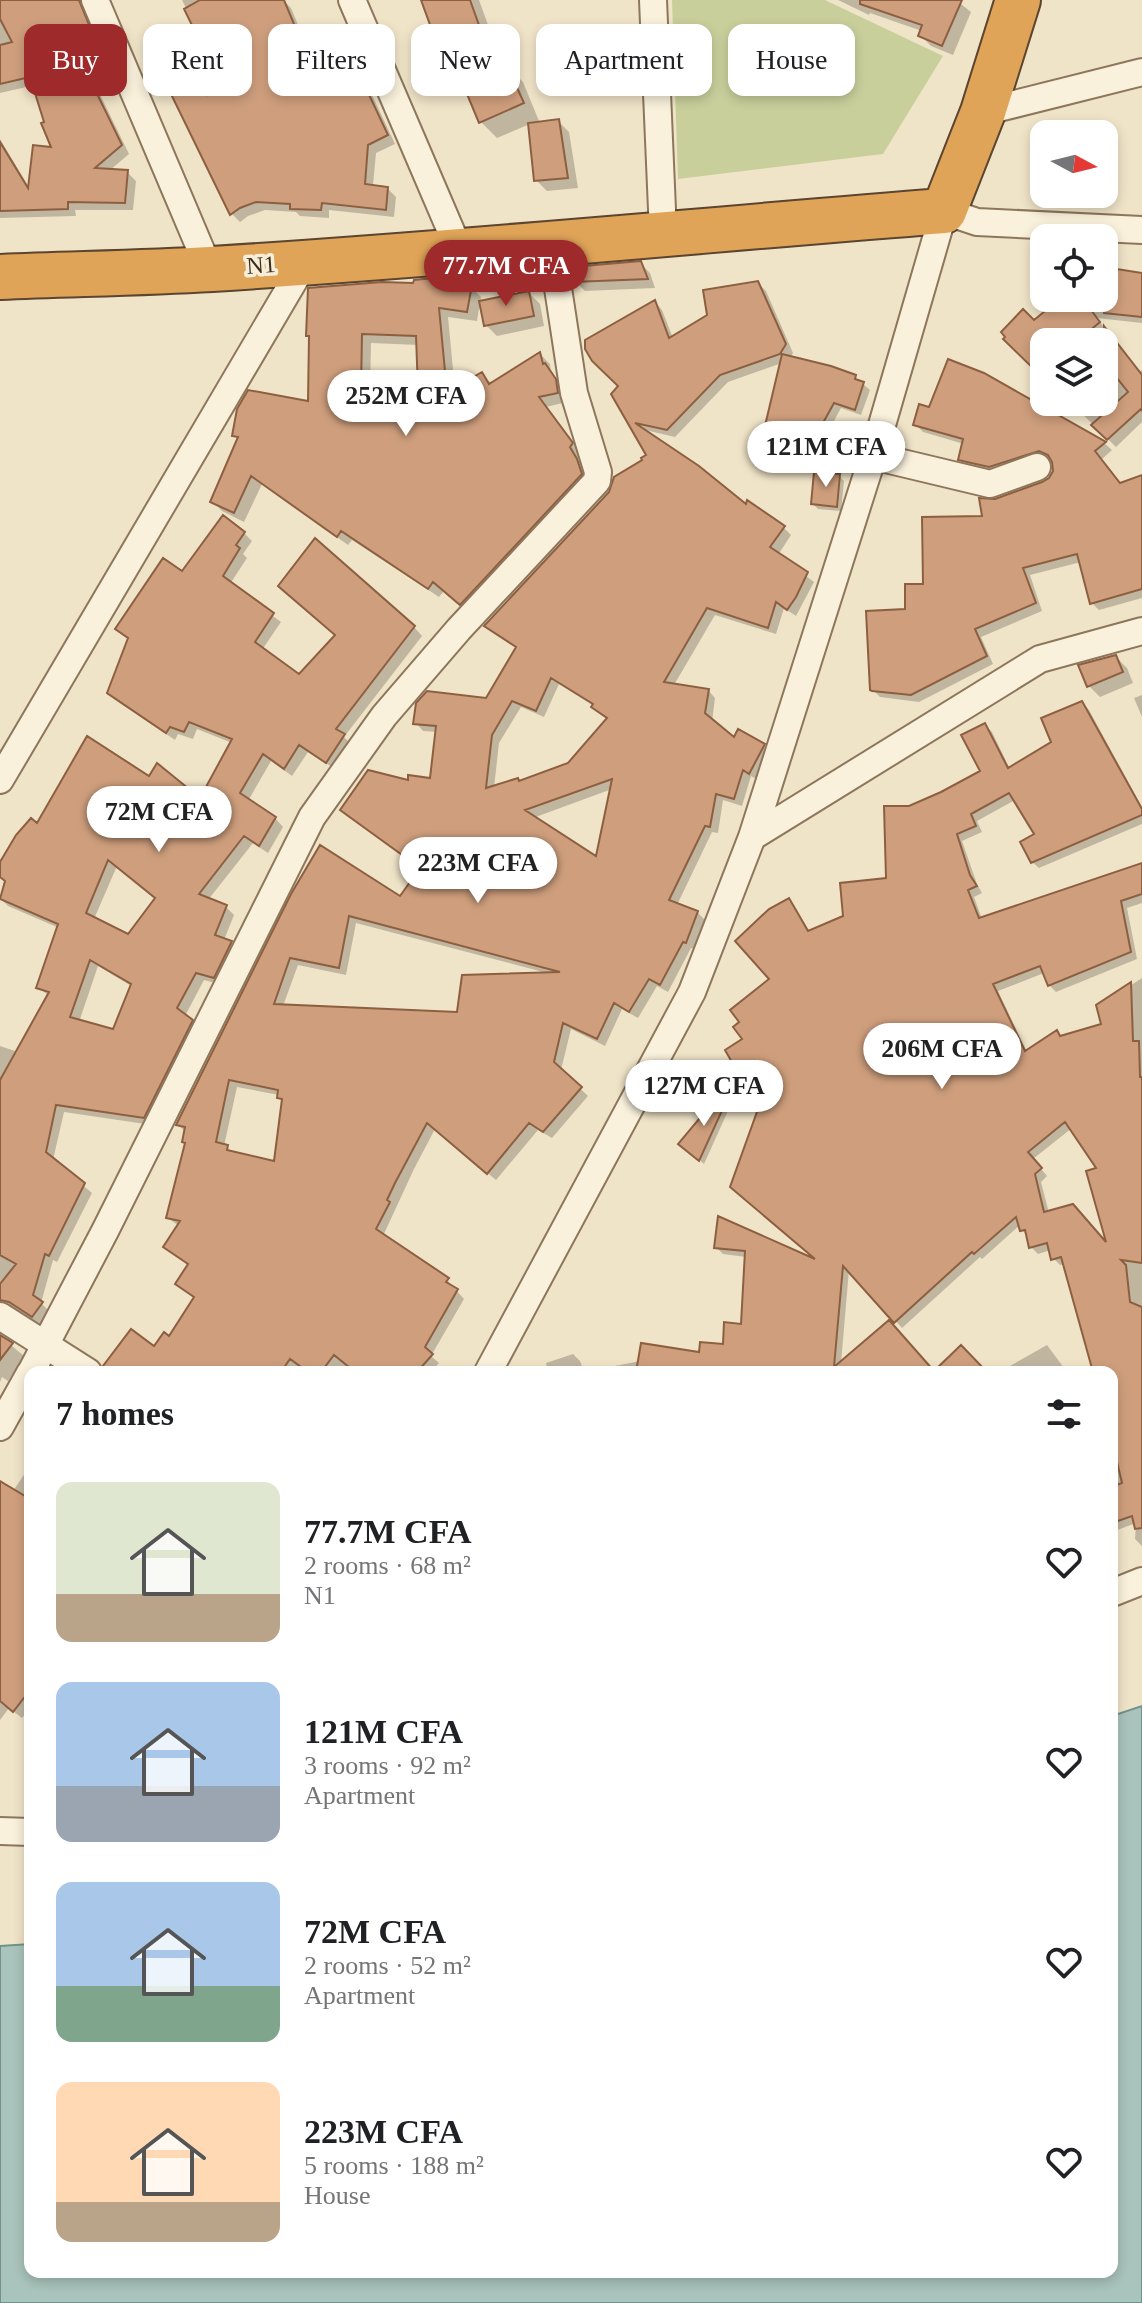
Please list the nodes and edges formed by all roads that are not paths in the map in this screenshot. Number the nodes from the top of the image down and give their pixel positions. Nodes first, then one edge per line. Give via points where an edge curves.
1 (95, 0) edge
2 (352, 0) edge
3 (653, 0) edge
4 (1018, 0) edge
5 (1142, 72) edge
6 (983, 112) junction
7 (944, 211) junction
8 (1142, 230) edge
9 (663, 233) junction
10 (542, 244) junction
11 (460, 252) junction
12 (305, 262) junction
13 (209, 269) junction
14 (0, 277) edge
15 (873, 456) junction
16 (1037, 467) dead end
17 (1142, 631) edge
18 (0, 780) edge
19 (752, 837) junction
20 (0, 1316) edge
21 (46, 1344) junction
22 (34, 1366) edge
23 (79, 1366) edge
24 (491, 1366) edge
25 (24, 1384) edge
26 (0, 1427) edge
27 (1142, 1581) edge
28 (1118, 1591) edge
29 (0, 1831) edge
30 (24, 1832) edge

1 - 13 street
2 - 11 street
3 - 9 street
4 - 6 highway
5 - 6 street
6 - 7 highway
7 - 8 street via 977,222
7 - 9 highway, N1
7 - 15 street
9 - 10 highway, N1
10 - 11 highway, N1
10 - 21 street via 556,275 574,393 597,481 384,716 312,817
11 - 12 highway, N1
12 - 13 highway, N1
12 - 18 street
13 - 14 highway, N1
15 - 16 street via 990,484
15 - 19 street
17 - 19 street via 1040,659
19 - 24 street via 692,992
20 - 21 street
21 - 22 street
21 - 23 street
25 - 26 street
27 - 28 street
29 - 30 street

